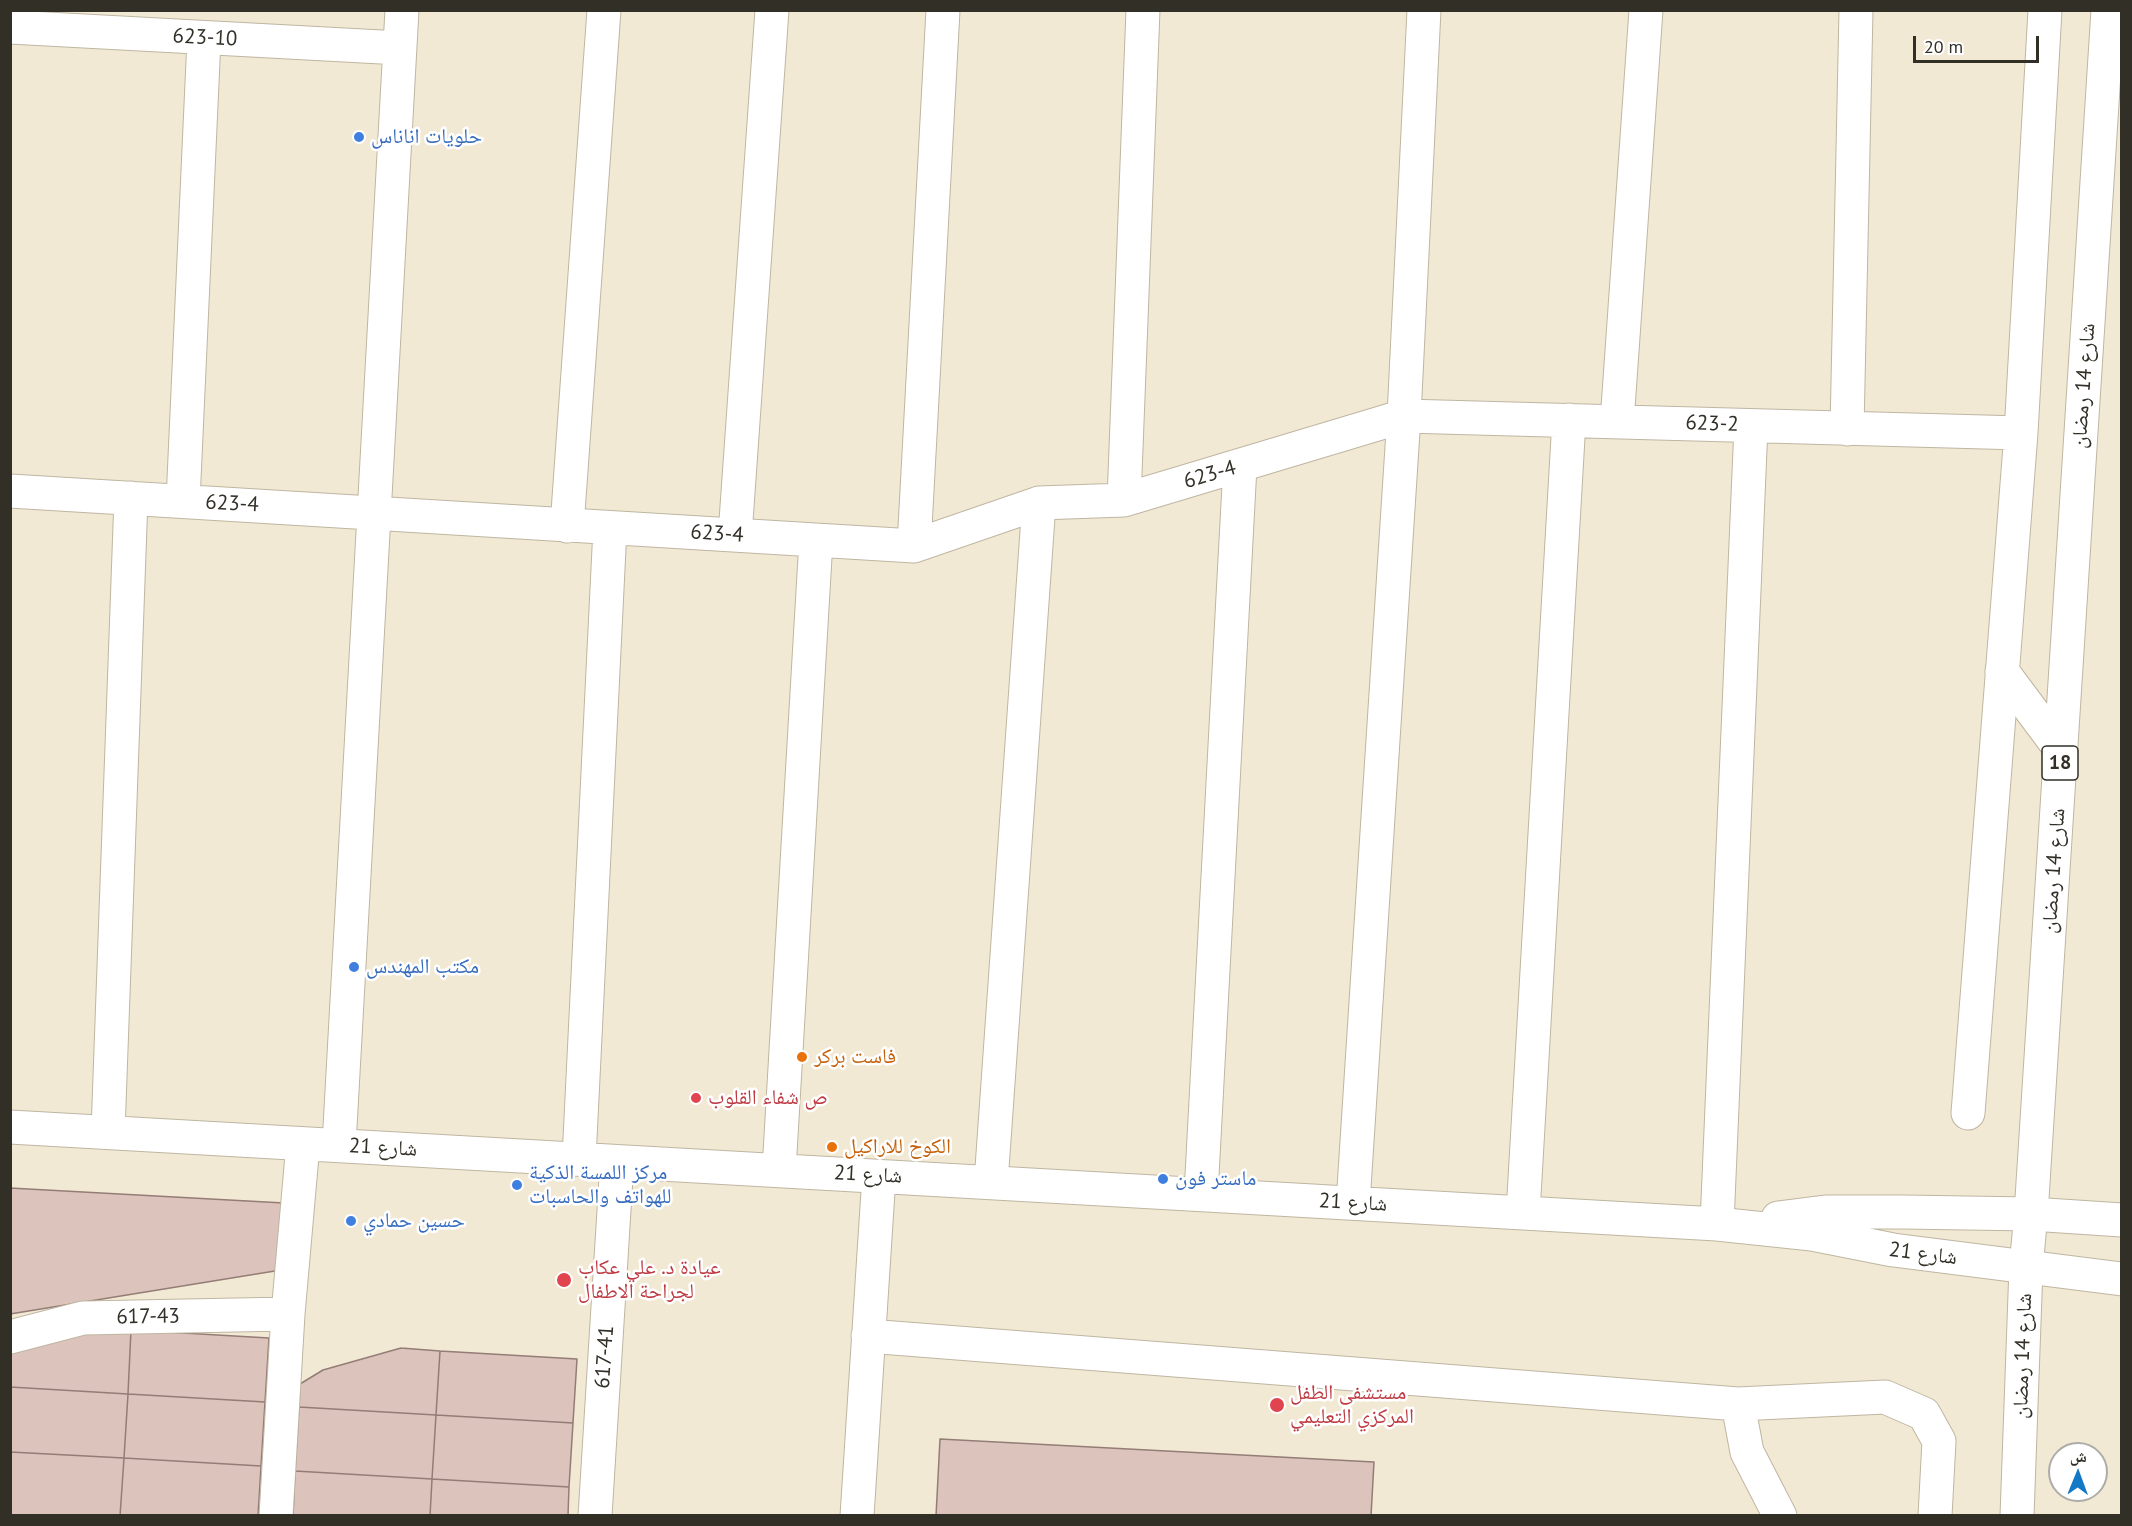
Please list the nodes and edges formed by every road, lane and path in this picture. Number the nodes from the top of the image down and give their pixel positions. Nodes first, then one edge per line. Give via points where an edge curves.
1 (402, 10) edge
2 (604, 10) edge
3 (772, 10) edge
4 (944, 10) edge
5 (1143, 10) edge
6 (1424, 10) edge
7 (1646, 10) edge
8 (1856, 10) edge
9 (2045, 10) edge
10 (2108, 10) edge
11 (10, 27) edge
12 (204, 39) junction
13 (399, 48) junction
14 (1404, 416) junction
15 (1569, 420) junction
16 (1617, 422) junction
17 (1751, 426) junction
18 (1847, 429) junction
19 (2020, 433) junction
20 (1240, 466) junction
21 (10, 491) edge
22 (130, 498) junction
23 (1124, 500) junction
24 (183, 501) junction
25 (1039, 503) junction
26 (374, 513) junction
27 (567, 526) junction
28 (610, 528) junction
29 (735, 536) junction
30 (816, 540) junction
31 (914, 546) junction
32 (2002, 671) junction
33 (2061, 750) junction
34 (1968, 1113) dead end
35 (10, 1126) edge
36 (108, 1132) junction
37 (303, 1144) junction
38 (339, 1145) junction
39 (579, 1159) junction
40 (617, 1162) junction
41 (779, 1170) junction
42 (879, 1176) junction
43 (991, 1182) junction
44 (1201, 1194) junction
45 (1353, 1203) junction
46 (1523, 1213) junction
47 (2031, 1214) junction
48 (2121, 1220) edge
49 (1722, 1224) junction
50 (2026, 1267) junction
51 (2121, 1279) edge
52 (288, 1314) junction
53 (868, 1336) junction
54 (10, 1337) edge
55 (1738, 1404) junction
56 (276, 1515) edge
57 (595, 1515) edge
58 (857, 1515) edge
59 (1780, 1515) edge
60 (1935, 1515) edge
61 (2017, 1515) edge

1 - 13 street
2 - 27 street
3 - 29 street
4 - 31 street
5 - 23 street
6 - 14 street
7 - 16 street
8 - 18 street
9 - 19 street
10 - 33 street, شارع 14 رمضان / 18
11 - 12 street, 623-10
12 - 13 street, 623-10
12 - 24 street
13 - 26 street
14 - 15 street, 623-2
14 - 20 street, 623-4
14 - 45 street
15 - 16 street, 623-2
15 - 46 street
16 - 17 street, 623-2
17 - 18 street, 623-2
17 - 49 street
18 - 19 street, 623-2
19 - 32 street
20 - 23 street, 623-4
20 - 44 street
21 - 22 street, 623-4
22 - 24 street, 623-4
22 - 36 street
23 - 25 street, 623-4
24 - 26 street, 623-4
25 - 31 street, 623-4
25 - 43 street
26 - 27 street, 623-4
26 - 38 street
27 - 28 street, 623-4
28 - 29 street, 623-4
28 - 39 street
29 - 30 street, 623-4
30 - 31 street, 623-4
30 - 41 street
32 - 33 street
32 - 34 street
33 - 47 street, شارع 14 رمضان / 18
35 - 36 street, شارع 21
36 - 37 street, شارع 21
37 - 38 street, شارع 21
37 - 52 street
38 - 39 street, شارع 21
39 - 40 street, شارع 21
40 - 41 street, شارع 21
40 - 57 street, 617-41
41 - 42 street, شارع 21
42 - 43 street, شارع 21
42 - 53 street
43 - 44 street, شارع 21
44 - 45 street, شارع 21
45 - 46 street, شارع 21
46 - 49 street, شارع 21
47 - 48 street, شارع 21
47 - 49 street, شارع 21 via 1825,1212
47 - 50 street, شارع 14 رمضان / 18
49 - 50 street, شارع 21
50 - 51 street, شارع 21
50 - 61 street, شارع 14 رمضان / 18
52 - 54 street, 617-43 via 83,1318
52 - 56 street
53 - 55 street
53 - 58 street
55 - 59 street via 1748,1452
55 - 60 street via 1885,1397 1924,1414 1939,1441

